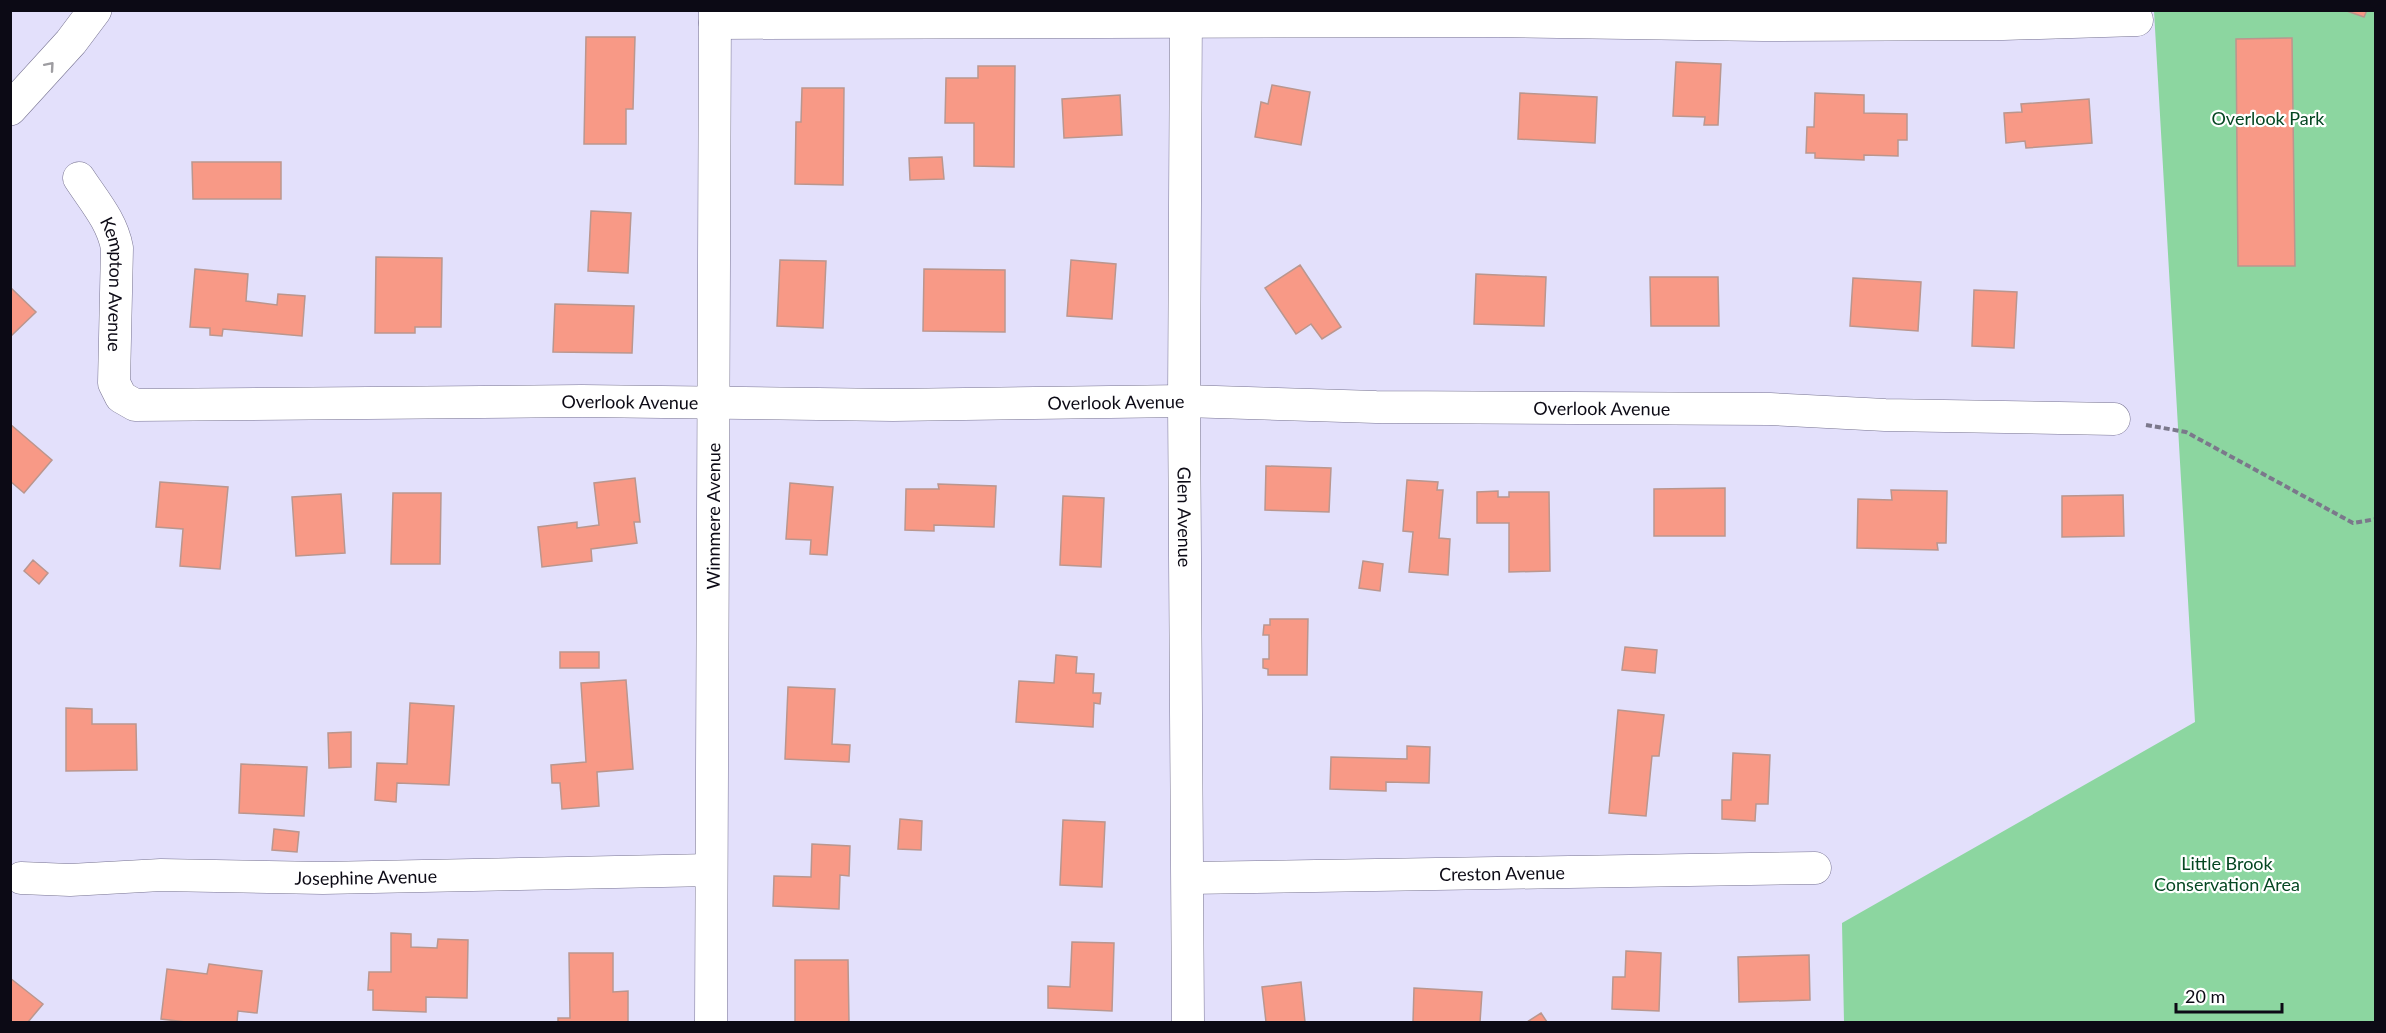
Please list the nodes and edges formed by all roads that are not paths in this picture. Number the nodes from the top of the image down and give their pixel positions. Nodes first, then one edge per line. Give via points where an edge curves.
1 (95, 10) edge
2 (1186, 16) edge
3 (715, 17) edge
4 (1906, 17) edge
5 (2137, 20) dead end
6 (10, 109) edge
7 (79, 178) dead end
8 (121, 397) joint
9 (1184, 401) junction
10 (712, 402) junction
11 (2114, 419) road end
12 (1815, 868) dead end
13 (711, 870) junction
14 (21, 878) dead end
15 (1188, 878) junction
16 (711, 1023) edge
17 (1188, 1023) edge

6 -> 1 highway
2 - 3 street
2 - 4 street via 1751,25
2 - 9 street, Glen Avenue
3 - 10 street, Winnmere Avenue
4 - 5 street via 2003,24
7 - 8 street, Kempton Avenue via 110,224 117,248 114,378
8 - 10 street, Overlook Avenue via 140,405
9 - 10 street, Overlook Avenue via 893,405
9 - 11 street, Overlook Avenue via 1376,407 1770,409
9 - 15 street, Glen Avenue
10 - 13 street, Winnmere Avenue
12 - 15 street, Creston Avenue
13 - 14 street, Josephine Avenue via 323,878
13 - 16 street, Winnmere Avenue
15 - 17 street, Glen Avenue

